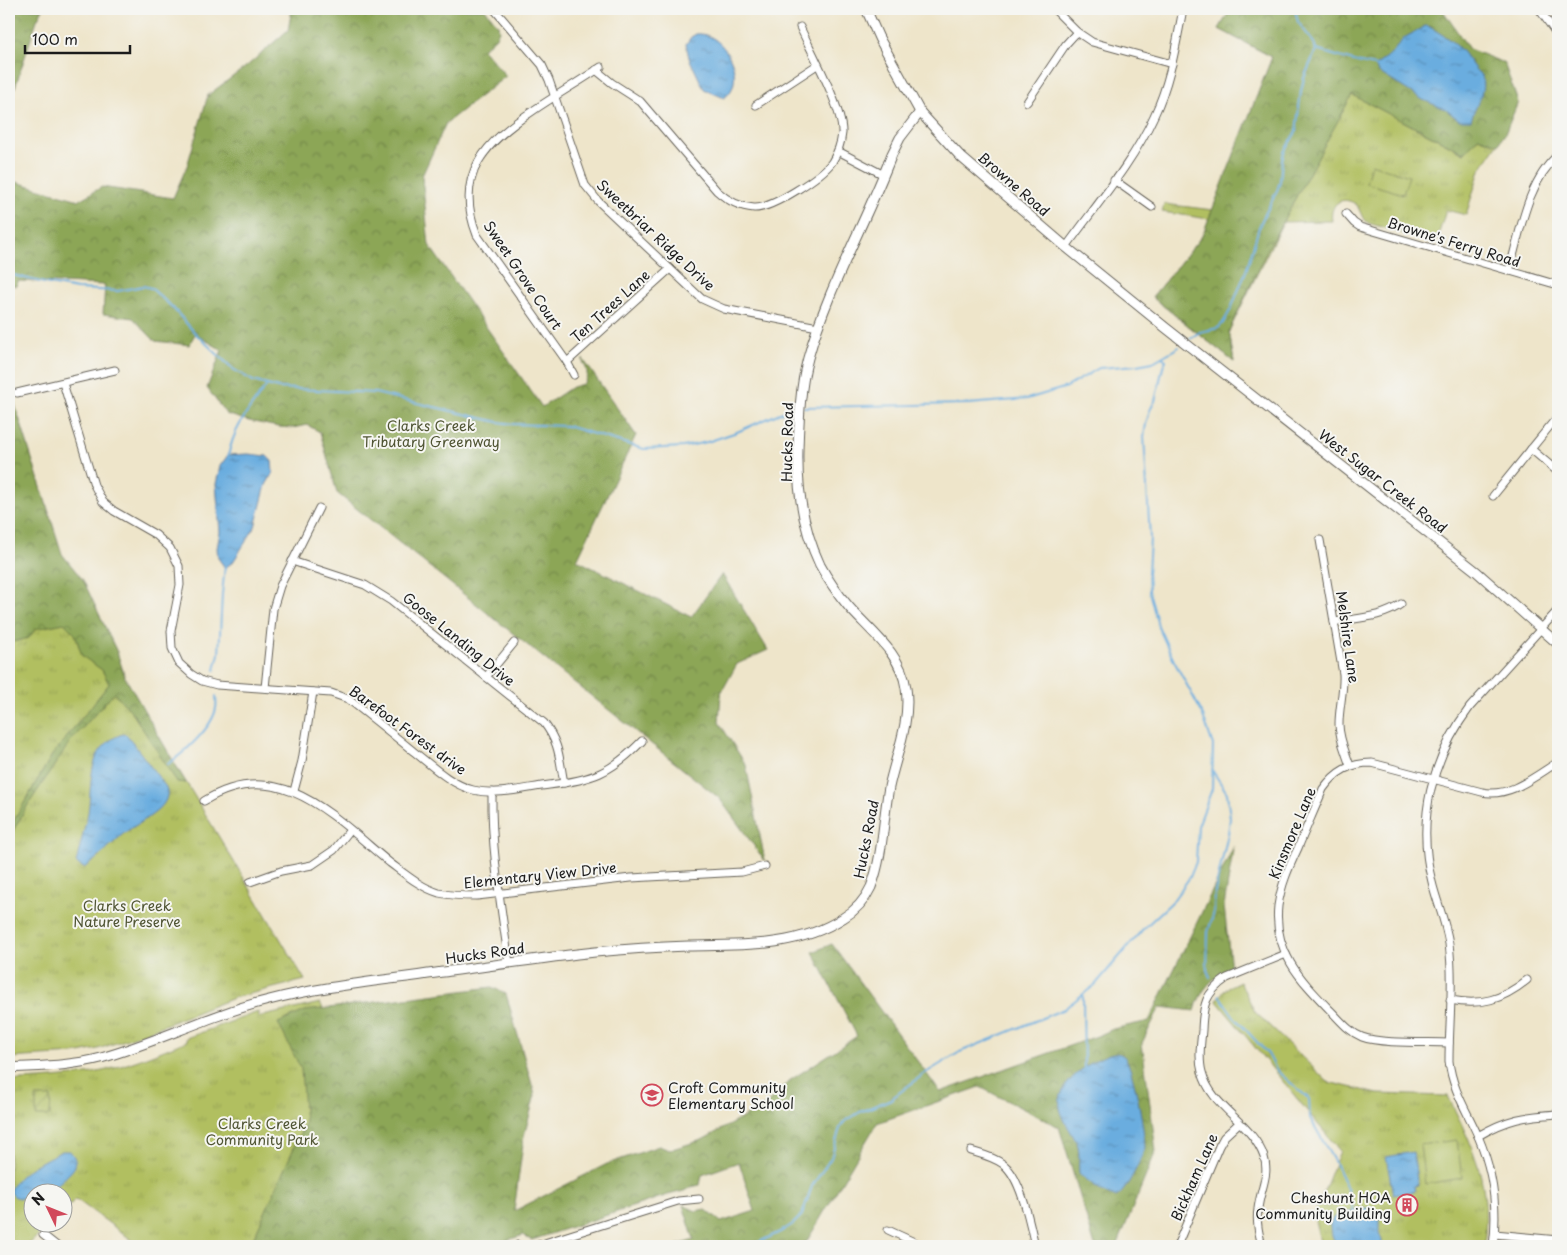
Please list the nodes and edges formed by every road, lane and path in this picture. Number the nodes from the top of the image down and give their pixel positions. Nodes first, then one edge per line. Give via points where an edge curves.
1 (494, 9) edge
2 (866, 9) edge
3 (1054, 9) edge
4 (1183, 9) edge
5 (1539, 9) edge
6 (800, 27) dead end
7 (1077, 32) junction
8 (1558, 36) edge
9 (1172, 64) junction
10 (817, 65) junction
11 (554, 96) junction
12 (1027, 102) dead end
13 (756, 106) dead end
14 (920, 112) junction
15 (838, 151) junction
16 (1558, 155) edge
17 (884, 175) junction
18 (1114, 180) junction
19 (1152, 207) dead end
20 (1346, 214) dead end
21 (1066, 247) junction
22 (670, 269) junction
23 (1509, 271) junction
24 (1558, 285) edge
25 (818, 327) junction
26 (1187, 345) joint
27 (567, 362) junction
28 (115, 370) dead end
29 (574, 375) dead end
30 (63, 383) junction
31 (17, 393) dead end
32 (1558, 416) edge
33 (1531, 449) junction
34 (1558, 472) edge
35 (1493, 496) dead end
36 (319, 508) dead end
37 (1320, 540) dead end
38 (292, 561) junction
39 (1401, 604) dead end
40 (1558, 610) edge
41 (1334, 622) junction
42 (1541, 628) junction
43 (514, 643) dead end
44 (1558, 644) edge
45 (486, 677) junction
46 (265, 688) junction
47 (313, 692) junction
48 (642, 741) dead end
49 (1558, 762) edge
50 (1350, 766) junction
51 (1432, 778) junction
52 (564, 783) junction
53 (294, 791) junction
54 (492, 792) junction
55 (204, 801) dead end
56 (350, 830) junction
57 (765, 866) dead end
58 (250, 882) dead end
59 (499, 894) junction
60 (1286, 954) junction
61 (509, 963) junction
62 (1527, 980) dead end
63 (1450, 1000) junction
64 (1449, 1043) junction
65 (9, 1068) edge
66 (1558, 1114) edge
67 (1239, 1123) junction
68 (1478, 1136) junction
69 (970, 1151) dead end
70 (699, 1199) dead end
71 (888, 1230) dead end
72 (1494, 1234) junction
73 (43, 1235) dead end
74 (1558, 1240) edge
75 (57, 1246) edge
76 (535, 1246) edge
77 (922, 1246) edge
78 (1036, 1246) edge
79 (1177, 1246) edge
80 (1262, 1246) edge
81 (1493, 1246) edge

1 - 11 street, Sweetbriar Ridge Drive via 542,65
2 - 14 main road, Browne Road
3 - 7 street
4 - 9 street
5 - 8 street
6 - 10 street
7 - 9 street via 1092,42
7 - 12 street
9 - 18 street via 1155,115
10 - 13 street
10 - 15 street via 840,115 842,133
11 - 15 street, Sweet Grove Court via 598,68 612,83 640,101 717,191 738,206 756,208 774,204 822,172
11 - 22 street, Sweetbriar Ridge Drive via 585,185
11 - 27 street, Sweet Grove Court via 507,128 488,147 478,161 469,198 477,235
14 - 17 main road, Hucks Road via 900,138
14 - 21 main road, Browne Road via 961,156
15 - 17 street
16 - 23 street via 1534,189
17 - 25 main road, Hucks Road
18 - 19 street
18 - 21 street
20 - 23 street, Browne's Ferry Road via 1360,227
21 - 26 main road, Browne Road
22 - 25 street, Sweetbriar Ridge Drive via 702,299 724,309
22 - 27 street, Ten Trees Lane
23 - 24 street, Browne's Ferry Road
25 - 61 main road, Hucks Road via 807,362 799,414 799,487 803,512 814,551 827,577 892,653 906,684 906,718 889,787 877,867 867,894 841,920 816,932 780,942 630,949
26 - 42 main road, West Sugar Creek Road via 1477,572
27 - 29 street, Sweet Grove Court
28 - 30 street
30 - 31 street
30 - 46 street via 94,485 103,502 156,535 170,548 179,566 180,585 171,630 172,648 179,663 202,681
32 - 33 street
33 - 34 street
33 - 35 street
36 - 38 street
37 - 41 street, Melshire Lane
38 - 45 street, Goose Landing Drive via 365,585 391,600
38 - 46 street via 273,609
39 - 41 street via 1380,614
40 - 42 street
41 - 50 street, Melshire Lane via 1343,683 1340,735
42 - 44 main road, West Sugar Creek Road
42 - 51 street via 1470,707 1443,750
43 - 45 street
45 - 52 street, Goose Landing Drive via 544,723 553,734
46 - 47 street, Barefoot Forest drive
47 - 53 street
47 - 54 street, Barefoot Forest drive via 331,693 348,699 443,775 473,790
48 - 52 street, Barefoot Forest drive via 609,769 590,778
49 - 51 street via 1512,790 1499,794
50 - 51 street via 1372,763
50 - 60 street, Kinsmore Lane via 1337,773 1323,789 1283,884 1278,917
51 - 63 street via 1426,812 1426,850 1449,942
52 - 54 street, Barefoot Forest drive
53 - 55 street, Elementary View Drive via 270,785 251,785 218,792
53 - 56 street, Elementary View Drive via 315,802
54 - 59 street
56 - 58 street via 334,850 312,865
56 - 59 street, Elementary View Drive via 410,878 438,893 456,896
57 - 59 street, Elementary View Drive via 742,872 631,878
59 - 61 street
60 - 64 street, Kinsmore Lane via 1305,984 1356,1034 1374,1040
60 - 67 street via 1227,978 1209,994 1203,1008 1202,1072 1211,1093
61 - 65 main road, Hucks Road via 288,995 241,1007 100,1058
62 - 63 street via 1509,993 1491,1000 1474,1003
63 - 64 street
64 - 68 street via 1452,1081
66 - 68 street via 1520,1118
67 - 79 street, Bickham Lane via 1219,1146
67 - 80 street via 1256,1140 1264,1159 1266,1179 1257,1216
68 - 72 street via 1493,1189
69 - 78 street via 998,1160 1011,1172 1018,1184
70 - 76 street via 678,1201
71 - 77 street
72 - 74 street
72 - 81 street
73 - 75 street

